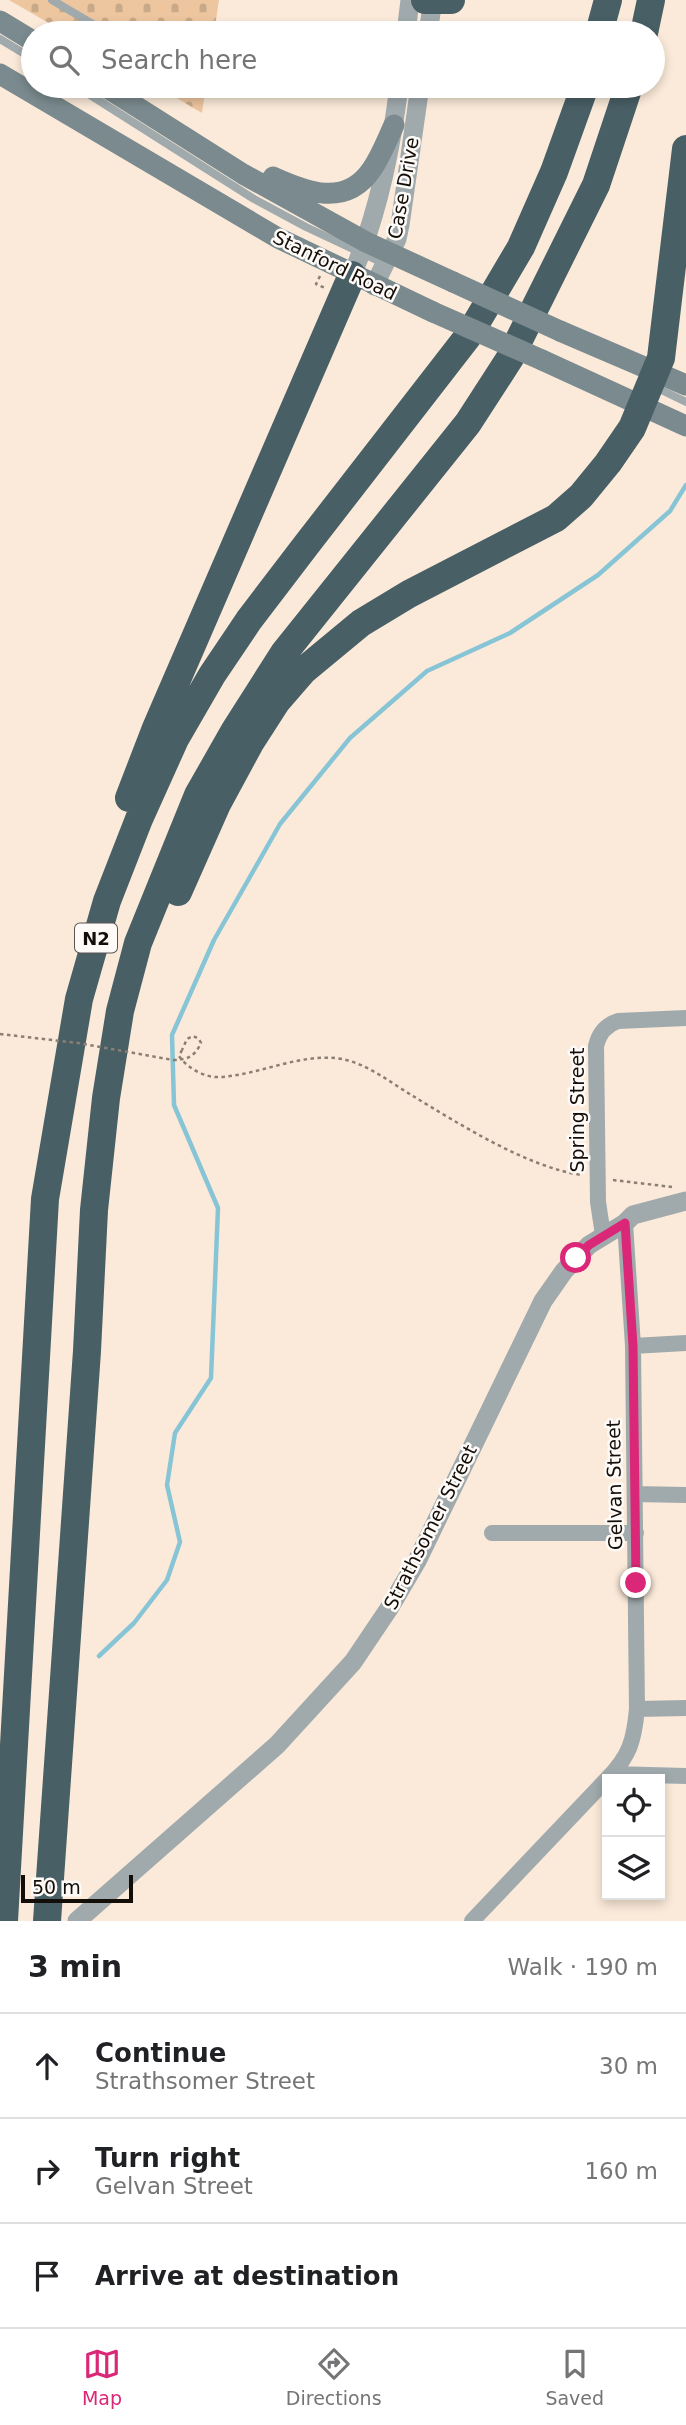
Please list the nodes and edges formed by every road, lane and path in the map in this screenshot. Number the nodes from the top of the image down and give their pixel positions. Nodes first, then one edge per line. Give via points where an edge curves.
1 (430, 0) edge
2 (608, 0) edge
3 (651, 0) edge
4 (55, 1) edge
5 (0, 21) edge
6 (88, 21) edge
7 (415, 21) edge
8 (429, 21) edge
9 (602, 21) edge
10 (647, 21) edge
11 (21, 34) edge
12 (0, 39) edge
13 (21, 52) edge
14 (0, 74) edge
15 (21, 86) edge
16 (41, 98) edge
17 (95, 98) edge
18 (124, 98) edge
19 (397, 98) edge
20 (418, 98) edge
21 (581, 98) edge
22 (625, 98) edge
23 (394, 125) junction
24 (182, 134) junction
25 (686, 149) edge
26 (387, 258) junction
27 (363, 264) junction
28 (686, 385) edge
29 (649, 388) junction
30 (686, 402) edge
31 (686, 426) edge
32 (686, 1018) edge
33 (0, 1034) edge
34 (598, 1177) junction
35 (680, 1194) edge
36 (45, 1199) junction
37 (686, 1212) edge
38 (631, 1220) junction
39 (603, 1235) junction
40 (686, 1343) edge
41 (633, 1346) junction
42 (87, 1351) junction
43 (635, 1494) junction
44 (686, 1495) edge
45 (492, 1533) dead end
46 (636, 1533) junction
47 (686, 1708) edge
48 (637, 1709) junction
49 (612, 1774) edge
50 (686, 1776) edge
51 (665, 1777) edge
52 (602, 1785) edge
53 (47, 1910) edge
54 (4, 1921) edge
55 (77, 1921) edge
56 (472, 1921) edge

1 - 7 street
1 - 8 street
2 - 9 highway
3 - 10 highway
4 - 6 lane
5 - 11 main road
12 - 13 lane
14 - 15 main road, Stanford Road
16 - 27 main road, Stanford Road via 278,238
17 - 27 lane
18 - 24 main road, Stanford Road
19 - 23 street, Case Drive
20 - 26 street, Case Drive via 400,225
21 - 36 highway, N2 via 520,247 470,335 249,620 175,739 107,901 79,999
22 - 42 highway, N2 via 596,186 510,358 468,423 284,653 198,795 138,943 120,1011 95,1198
23 - 24 main road via 368,175 345,190 321,194 295,187
23 - 27 street, Case Drive
24 - 27 main road, Stanford Road
25 - 29 highway via 661,358
26 - 27 main road, Stanford Road
26 - 27 street, Case Drive
26 - 29 main road, Stanford Road, bridge via 453,282 560,331
27 - 29 main road, Stanford Road, bridge via 433,312 542,360
27 - 36 highway via 156,728 94,893 69,990
28 - 29 main road, Stanford Road
29 - 30 lane
29 - 31 main road, Stanford Road
29 - 42 highway via 632,428 581,496 556,518 361,623 303,671 250,743 184,875 137,1016 120,1097
32 - 34 street, Spring Street via 618,1021 598,1037
33 - 34 path, bridge via 173,1060 186,1060 191,1057 201,1043 193,1035 179,1056 187,1068 218,1077 310,1059 341,1059 366,1067 455,1122 526,1157 570,1174
34 - 35 path
34 - 39 street, Spring Street
35 - 38 street
36 - 54 highway, N2
37 - 38 street
38 - 39 street, Strathsomer Street
38 - 41 street, Gelvan Street
39 - 55 street, Strathsomer Street via 564,1271 543,1301 417,1560 353,1662 277,1745
40 - 41 street
41 - 43 street, Gelvan Street
42 - 53 highway, N2
43 - 44 street
43 - 46 street, Gelvan Street
45 - 46 street
46 - 48 street, Gelvan Street
47 - 48 street
48 - 49 street, Gelvan Street via 630,1749
50 - 51 street
52 - 56 street, Gelvan Street

